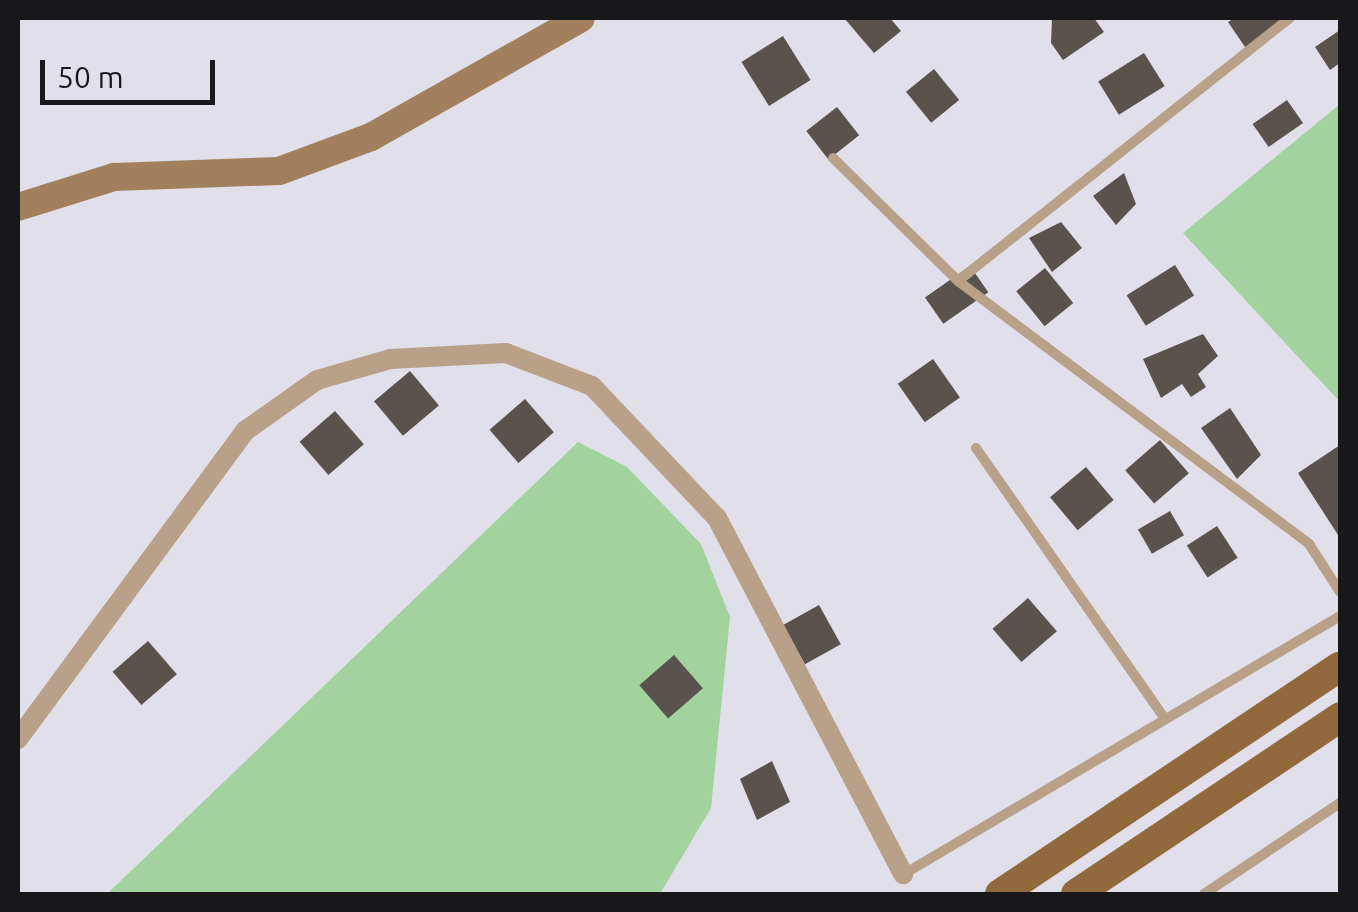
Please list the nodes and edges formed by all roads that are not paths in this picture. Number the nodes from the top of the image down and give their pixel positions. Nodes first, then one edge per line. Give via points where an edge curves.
1 (581, 18) edge
2 (1290, 18) edge
3 (833, 158) dead end
4 (18, 206) edge
5 (958, 281) junction
6 (976, 448) dead end
7 (1340, 592) edge
8 (1340, 616) edge
9 (1340, 666) edge
10 (1340, 717) edge
11 (1166, 719) junction
12 (18, 740) edge
13 (1340, 803) edge
14 (903, 874) joint
15 (1000, 894) edge
16 (1076, 894) edge
17 (1204, 894) edge

1 - 4 main road via 372,138 280,170 114,178
2 - 5 lane
3 - 5 lane
5 - 7 lane via 1309,544
6 - 11 lane
8 - 11 lane
9 - 15 main road
10 - 16 main road
11 - 14 lane
12 - 14 street via 245,432 317,380 390,359 506,353 592,386 718,518
13 - 17 lane

